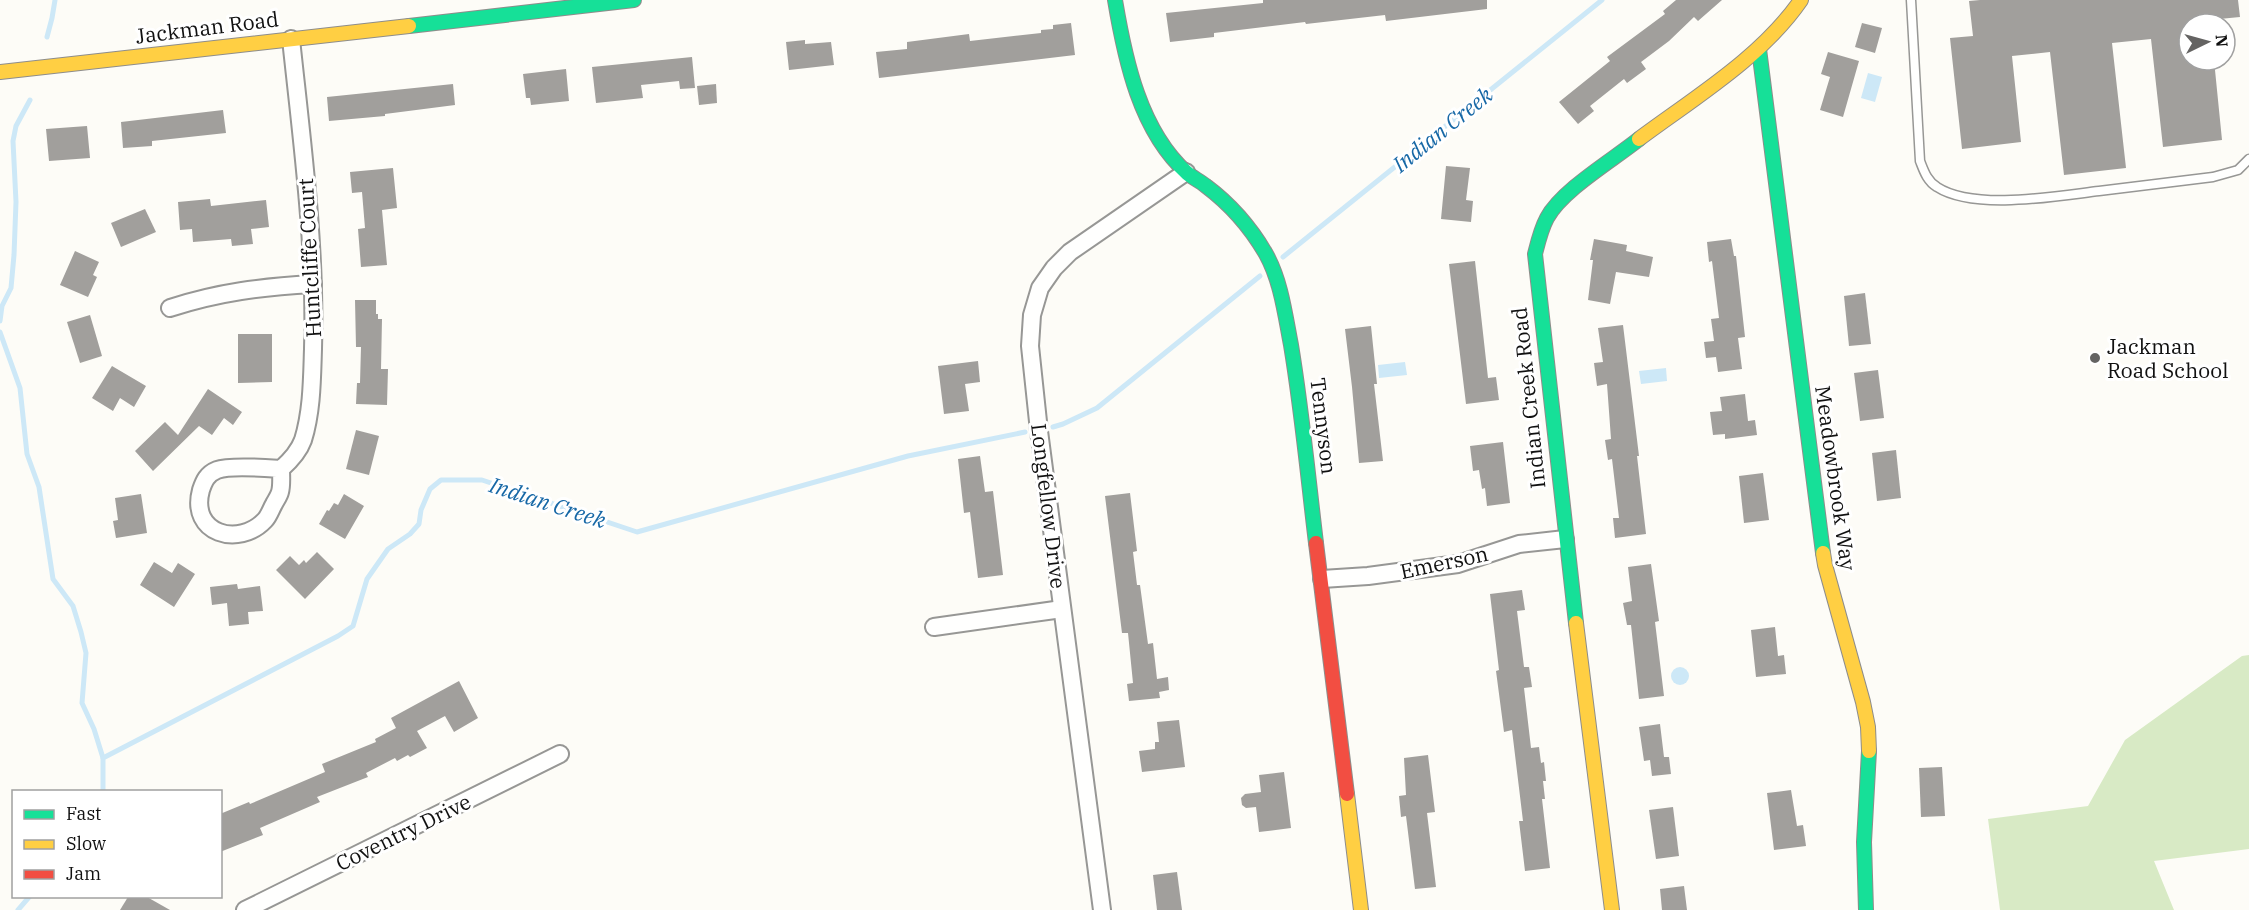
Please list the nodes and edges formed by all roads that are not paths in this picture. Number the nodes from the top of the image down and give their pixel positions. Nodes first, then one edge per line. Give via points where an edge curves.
1 (634, 0) edge
2 (1114, 0) edge
3 (1801, 0) edge
4 (1911, 0) edge
5 (291, 39) junction
6 (1758, 49) junction
7 (0, 72) edge
8 (2249, 159) edge
9 (1186, 172) junction
10 (313, 285) junction
11 (170, 308) dead end
12 (281, 469) junction
13 (1565, 539) junction
14 (1322, 579) junction
15 (1062, 609) junction
16 (934, 627) dead end
17 (560, 754) dead end
18 (245, 910) edge
19 (1102, 910) edge
20 (1361, 910) edge
21 (1612, 910) edge
22 (1866, 910) edge

1 - 5 street, Jackman Road
2 - 9 street, Tennyson via 1123,50 1146,115
3 - 6 street, Indian Creek Road
4 - 8 lane via 1920,161 1926,177 1937,187 1981,199 2015,201 2213,177 2238,170
5 - 7 street, Jackman Road
5 - 10 street, Huntcliffe Court via 310,217
6 - 13 street, Indian Creek Road via 1569,192 1549,210 1540,231 1535,254 1537,283
6 - 22 street, Meadowbrook Way via 1825,565 1868,727
9 - 14 street, Tennyson via 1249,228 1268,256 1278,283 1295,368
9 - 15 street, Longfellow Drive via 1070,252 1040,288 1032,315 1030,346 1036,408
10 - 11 street via 238,290
10 - 12 street, Huntcliffe Court via 308,415 302,441
12 - 12 street via 217,469 205,478 199,515 219,532 232,535 248,531 265,520 280,493
13 - 14 street, Emerson via 1519,544 1458,564
13 - 21 street, Indian Creek Road
14 - 20 street, Tennyson
15 - 16 street
15 - 19 street, Longfellow Drive
17 - 18 street, Coventry Drive

